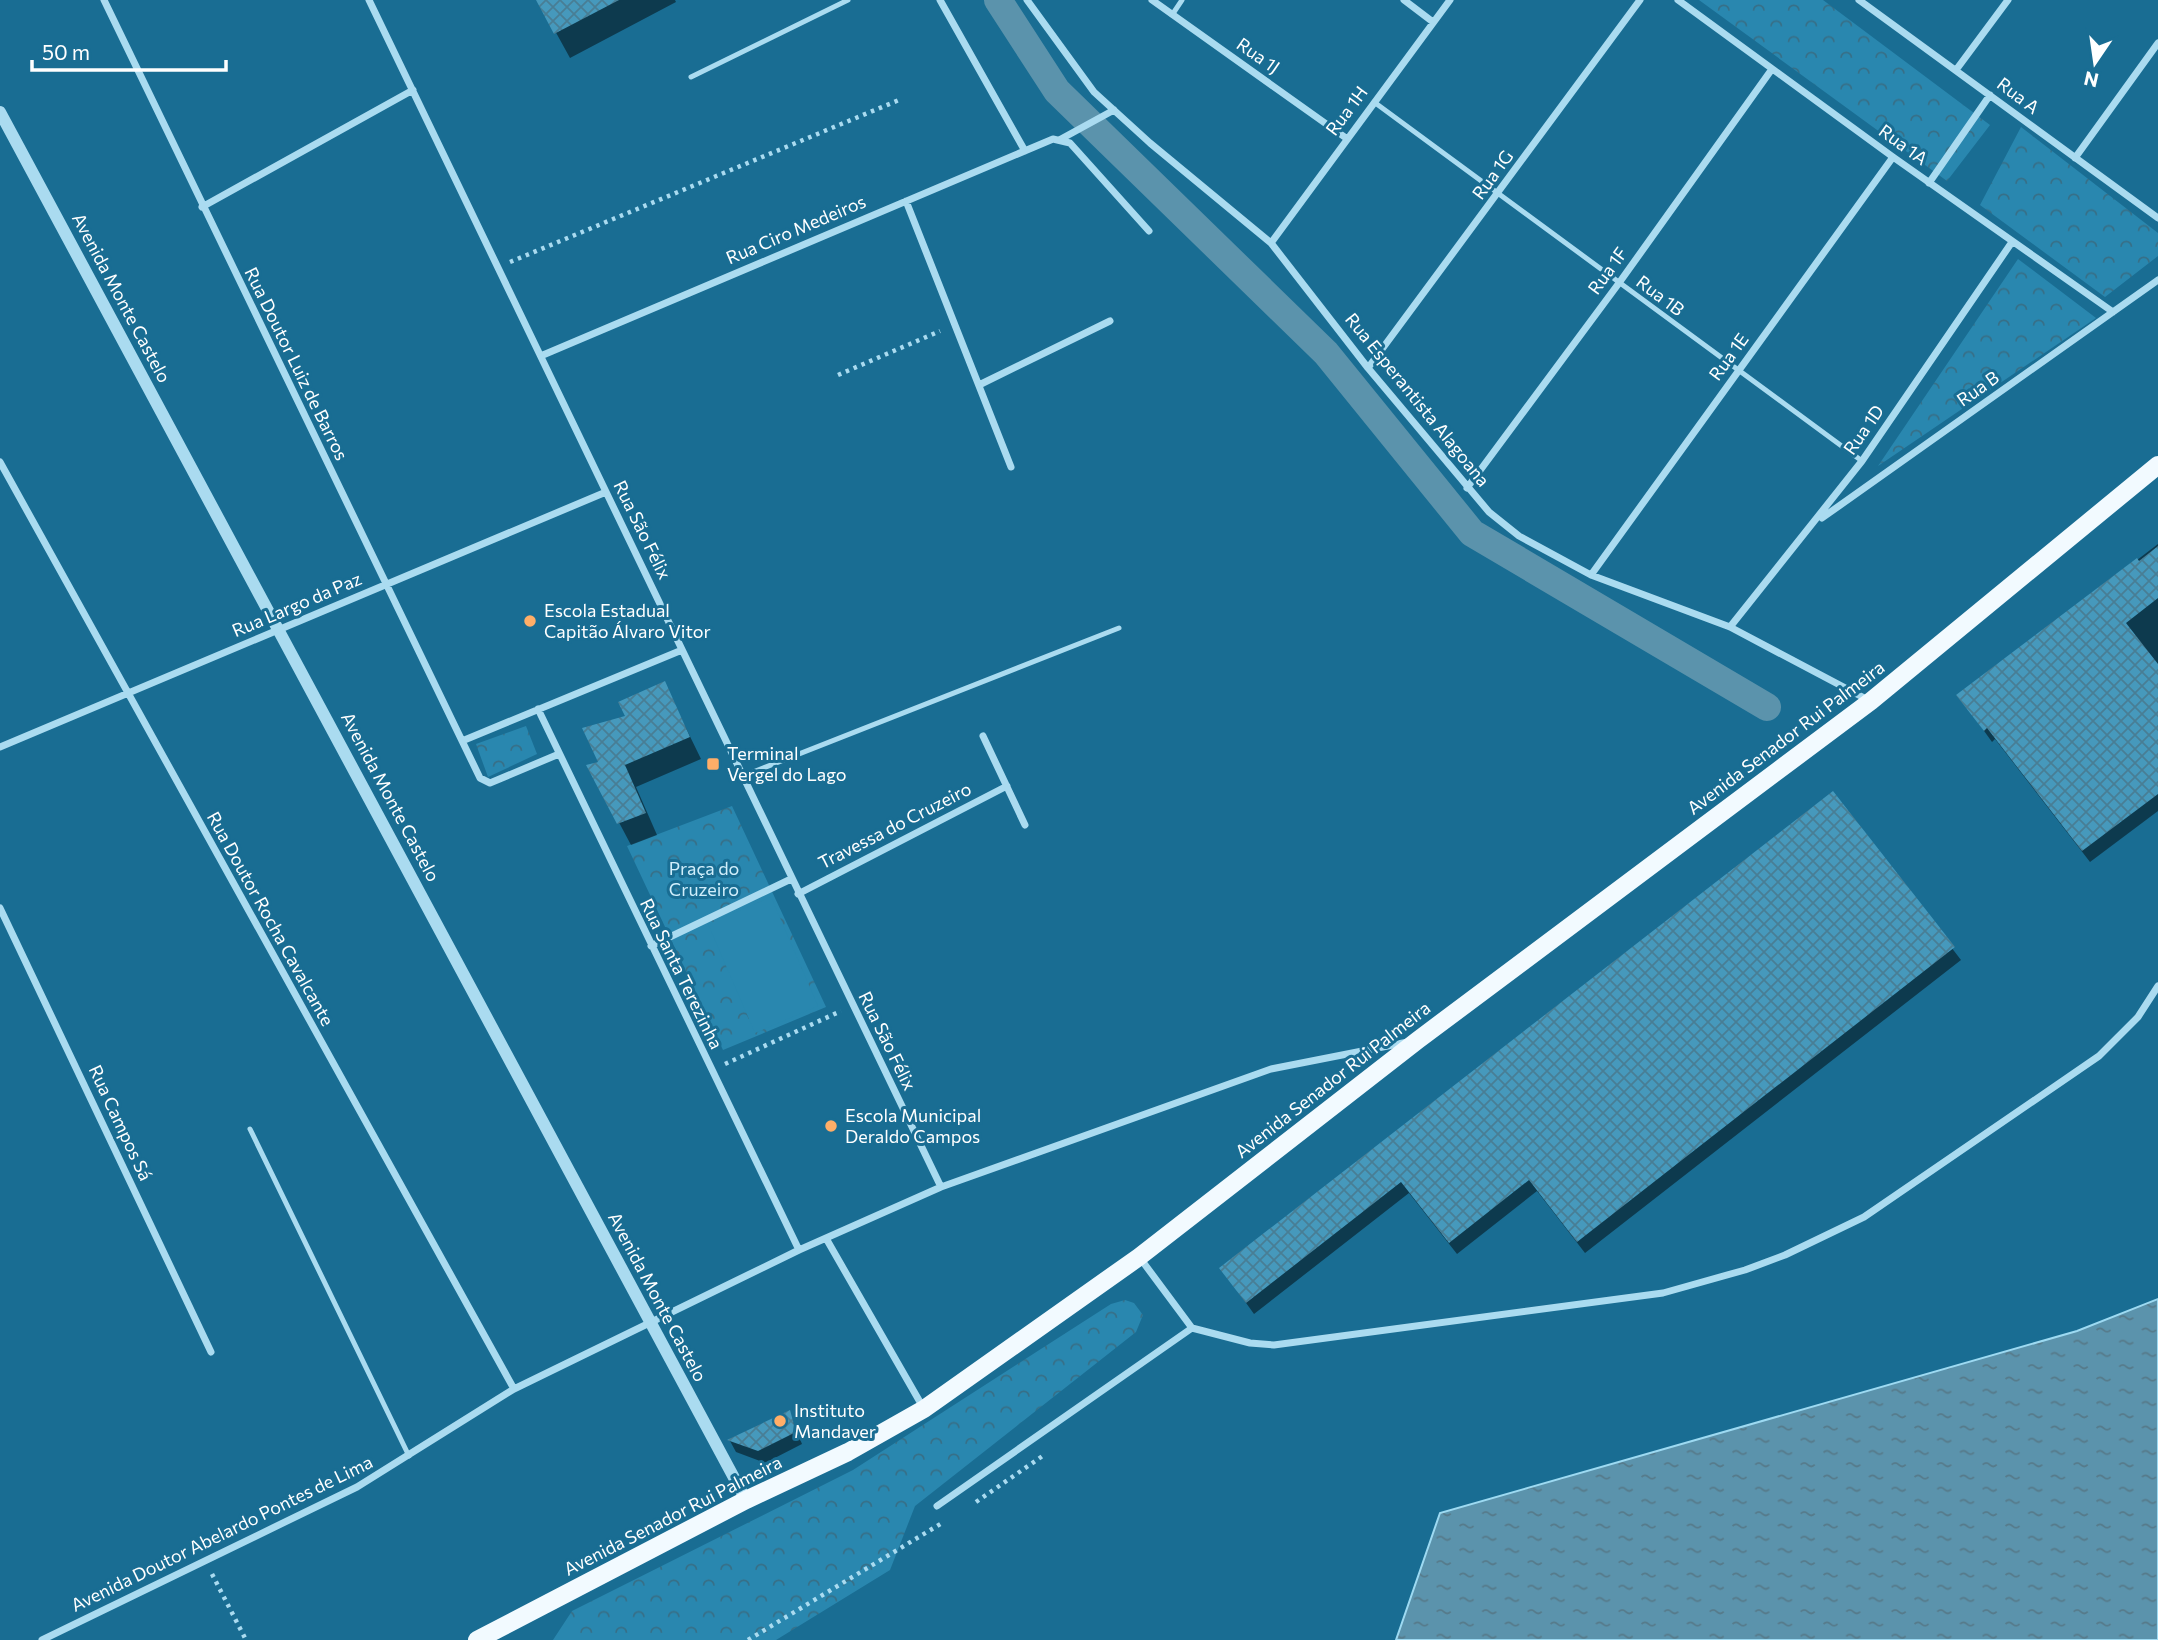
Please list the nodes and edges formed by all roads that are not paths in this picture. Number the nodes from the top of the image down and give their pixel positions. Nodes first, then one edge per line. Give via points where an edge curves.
1 (104, 0) edge
2 (369, 0) edge
3 (848, 0) edge
4 (940, 0) edge
5 (1027, 0) edge
6 (1152, 0) edge
7 (1182, 0) edge
8 (1404, 0) edge
9 (1450, 0) edge
10 (1640, 0) edge
11 (1678, 0) edge
12 (1859, 0) edge
13 (2008, 0) edge
14 (1172, 15) junction
15 (1433, 22) junction
16 (2158, 43) edge
17 (1772, 69) junction
18 (1956, 70) junction
19 (691, 77) dead end
20 (414, 90) junction
21 (1990, 95) junction
22 (1374, 102) junction
23 (1114, 110) junction
24 (0, 112) edge
25 (1346, 138) junction
26 (1061, 139) junction
27 (1025, 151) junction
28 (1893, 157) junction
29 (2075, 158) junction
30 (1929, 183) junction
31 (1498, 195) junction
32 (906, 201) junction
33 (202, 207) junction
34 (2158, 218) edge
35 (1149, 231) dead end
36 (2012, 242) junction
37 (1271, 243) junction
38 (2158, 280) edge
39 (1619, 283) junction
40 (2113, 312) junction
41 (1110, 321) dead end
42 (543, 355) junction
43 (1368, 368) junction
44 (1737, 372) junction
45 (979, 384) junction
46 (1861, 461) junction
47 (0, 462) edge
48 (2158, 465) edge
49 (1011, 467) dead end
50 (1467, 488) junction
51 (606, 492) junction
52 (1816, 523) junction
53 (1591, 575) junction
54 (385, 585) junction
55 (1119, 628) dead end
56 (1730, 628) junction
57 (280, 629) junction
58 (682, 650) junction
59 (126, 695) junction
60 (1871, 702) junction
61 (538, 709) junction
62 (983, 736) dead end
63 (461, 741) junction
64 (0, 747) edge
65 (559, 754) junction
66 (743, 776) junction
67 (1007, 786) junction
68 (1025, 825) dead end
69 (791, 878) junction
70 (798, 894) junction
71 (0, 908) edge
72 (651, 946) junction
73 (2158, 986) edge
74 (1418, 1040) junction
75 (250, 1129) dead end
76 (941, 1187) junction
77 (827, 1240) junction
78 (799, 1250) junction
79 (1139, 1257) junction
80 (651, 1322) junction
81 (1192, 1328) junction
82 (211, 1352) dead end
83 (514, 1389) junction
84 (924, 1409) junction
85 (409, 1456) junction
86 (746, 1500) junction
87 (937, 1506) dead end
88 (42, 1640) edge
89 (477, 1640) edge

1 - 33 street, Rua Doutor Luiz de Barros
2 - 20 street, Rua São Félix
3 - 19 lane
4 - 27 street
5 - 23 street, Rua Esperantista Alagoana via 1069,59
6 - 14 street, Rua 1J
7 - 14 lane
8 - 15 street
9 - 15 street, Rua 1H
10 - 31 street, Rua 1G
11 - 17 street, Rua 1A
12 - 18 street, Rua A
13 - 18 street
14 - 25 street, Rua 1J
15 - 22 street, Rua 1H
16 - 29 street
17 - 28 street, Rua 1A
17 - 39 street, Rua 1F
18 - 21 street, Rua A
20 - 33 street
20 - 42 street, Rua São Félix
21 - 29 street, Rua A
21 - 30 street
22 - 25 street, Rua 1H
22 - 31 lane, Rua 1B
23 - 26 street, Rua Ciro Medeiros
23 - 37 street, Rua Esperantista Alagoana
24 - 57 street, Avenida Monte Castelo
25 - 37 street, Rua 1H
26 - 27 street, Rua Ciro Medeiros
26 - 35 street via 1070,143
27 - 32 street, Rua Ciro Medeiros
28 - 30 street, Rua 1A
28 - 44 street, Rua 1E
29 - 34 street, Rua A
30 - 36 street, Rua 1A
31 - 39 lane, Rua 1B
31 - 43 street, Rua 1G
32 - 42 street, Rua Ciro Medeiros
32 - 45 street
33 - 54 street, Rua Doutor Luiz de Barros
36 - 40 street, Rua 1A
36 - 46 street, Rua 1D
37 - 43 street, Rua Esperantista Alagoana
38 - 40 street, Rua B
39 - 44 lane, Rua 1B
39 - 50 street, Rua 1F
40 - 52 street, Rua B
41 - 45 street
42 - 51 street, Rua São Félix
43 - 50 street, Rua Esperantista Alagoana
44 - 46 lane, Rua 1B
44 - 53 street, Rua 1E
45 - 49 street
46 - 52 street, Rua 1D
47 - 59 street, Rua Doutor Rocha Cavalcante
48 - 60 main road, Avenida Senador Rui Palmeira
50 - 53 street, Rua Esperantista Alagoana via 1519,536
51 - 54 street, Rua Largo da Paz
51 - 58 street, Rua São Félix
52 - 56 street, Rua 1D
53 - 56 street, Rua Esperantista Alagoana
54 - 57 street, Rua Largo da Paz
54 - 63 street, Rua Doutor Luiz de Barros
55 - 66 lane
56 - 60 street, Rua Esperantista Alagoana
57 - 59 street, Rua Largo da Paz
57 - 80 street, Avenida Monte Castelo
58 - 61 street
58 - 66 street, Rua São Félix
59 - 64 street, Rua Largo da Paz
59 - 83 street, Rua Doutor Rocha Cavalcante
60 - 74 main road, Avenida Senador Rui Palmeira
61 - 63 street
61 - 65 street, Rua Santa Terezinha
62 - 67 street
63 - 65 street, Rua Doutor Luiz de Barros via 485,783
65 - 72 street, Rua Santa Terezinha
66 - 69 street, Rua São Félix
67 - 68 street
67 - 70 street, Travessa do Cruzeiro
69 - 70 street, Rua São Félix
69 - 72 street
70 - 76 street, Rua São Félix
71 - 82 street, Rua Campos Sá
72 - 78 street, Rua Santa Terezinha
73 - 81 street via 2138,1017 2099,1056 1864,1217 1745,1270 1623,1300 1274,1345
74 - 76 street, Avenida Doutor Abelardo Pontes de Lima via 1270,1069
74 - 79 main road, Avenida Senador Rui Palmeira
75 - 85 lane
76 - 77 street, Avenida Doutor Abelardo Pontes de Lima
77 - 78 street, Avenida Doutor Abelardo Pontes de Lima
77 - 84 street
78 - 80 street, Avenida Doutor Abelardo Pontes de Lima
79 - 81 street
79 - 84 main road, Avenida Senador Rui Palmeira
80 - 83 street, Avenida Doutor Abelardo Pontes de Lima
80 - 86 street, Avenida Monte Castelo
81 - 87 street
83 - 85 street, Avenida Doutor Abelardo Pontes de Lima
84 - 86 main road, Avenida Senador Rui Palmeira via 848,1452
85 - 88 street, Avenida Doutor Abelardo Pontes de Lima via 357,1487
86 - 89 main road, Avenida Senador Rui Palmeira

